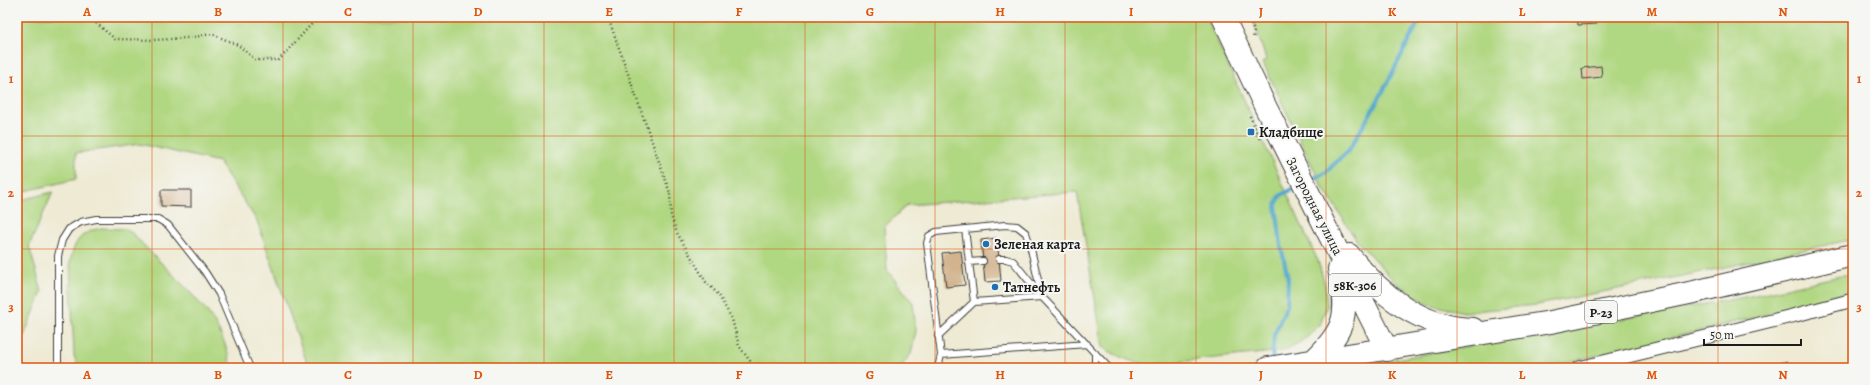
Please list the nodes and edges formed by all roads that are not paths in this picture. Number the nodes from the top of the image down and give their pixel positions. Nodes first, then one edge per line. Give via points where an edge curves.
1 (1223, 17) edge
2 (1322, 221) junction
3 (965, 229) junction
4 (1853, 255) edge
5 (999, 259) dead end
6 (983, 261) dead end
7 (969, 262) junction
8 (1042, 297) junction
9 (1853, 300) edge
10 (974, 302) junction
11 (1507, 330) junction
12 (938, 336) junction
13 (1087, 344) junction
14 (1387, 350) junction
15 (1095, 353) junction
16 (941, 355) junction
17 (1313, 361) junction
18 (1274, 367) edge
19 (58, 368) edge
20 (250, 368) edge
21 (938, 368) edge
22 (1095, 368) edge
23 (1109, 368) edge
24 (1579, 368) edge

1 - 2 highway, Загородная улица / 58К-306
2 - 11 highway via 1359,269 1402,308 1441,324 1467,329
2 - 14 highway, Загородная улица / 58К-306
2 - 17 highway via 1338,265 1345,312 1330,345
3 - 7 lane
3 - 8 lane via 1006,224 1017,226 1026,233
3 - 12 lane via 936,232 929,236 927,243
4 - 11 highway, Р-23 via 1694,292
5 - 8 lane via 1013,261
6 - 7 lane
7 - 10 lane
8 - 10 lane
8 - 13 lane
9 - 24 street
10 - 12 lane
11 - 14 highway, Р-23
12 - 16 lane
13 - 15 lane
13 - 16 lane
14 - 17 highway, Р-23
15 - 22 lane
15 - 23 lane
16 - 21 lane
17 - 18 highway, Р-23
19 - 20 lane via 58,256 62,240 69,229 81,222 96,219 158,219 168,225 219,294

